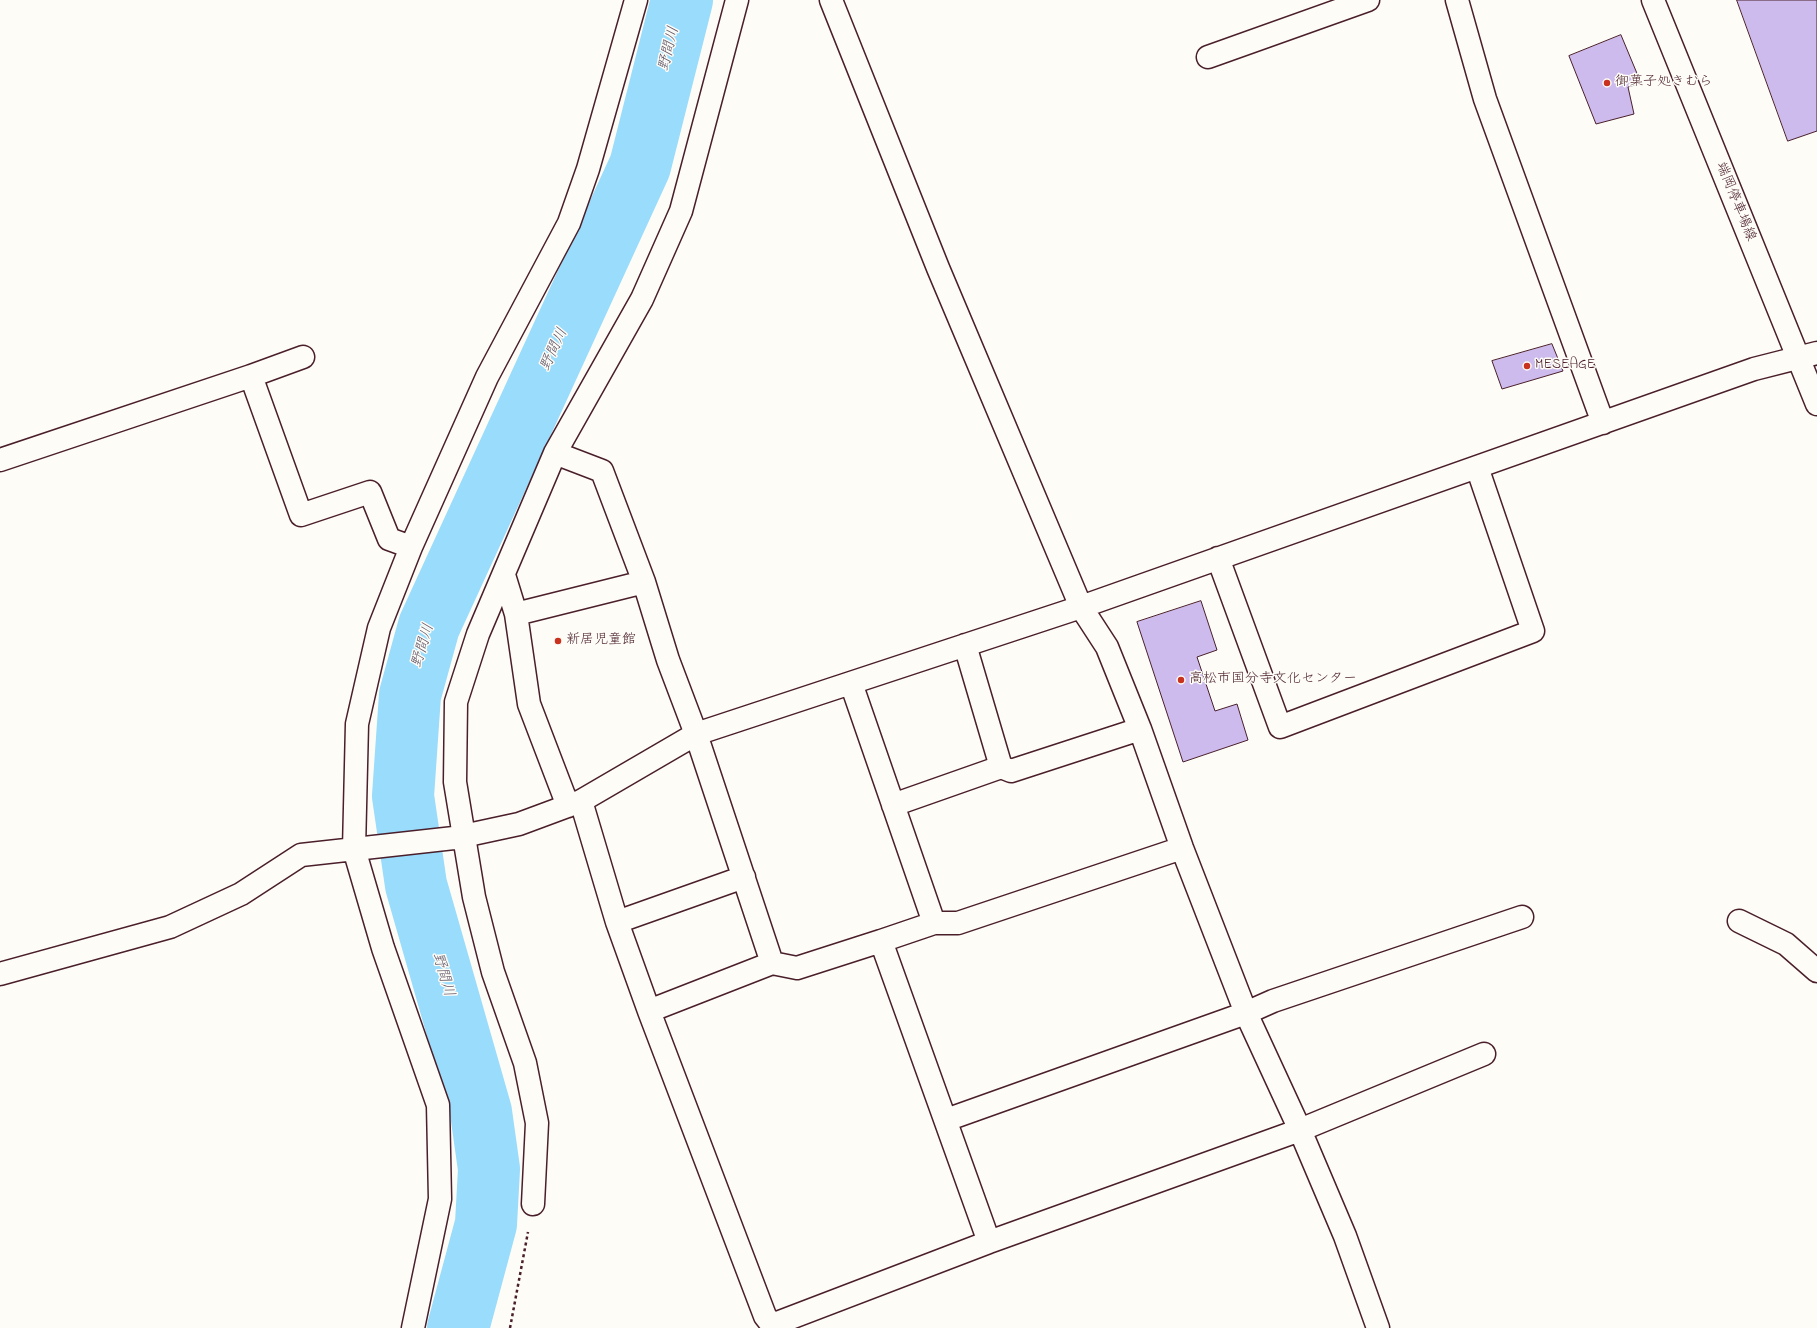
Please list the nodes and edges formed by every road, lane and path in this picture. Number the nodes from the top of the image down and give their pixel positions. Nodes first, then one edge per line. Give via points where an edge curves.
1 (636, 0) edge
2 (737, 0) edge
3 (831, 0) edge
4 (1368, 0) edge
5 (1458, 0) edge
6 (1653, 0) edge
7 (1208, 57) dead end
8 (1808, 356) edge
9 (303, 357) dead end
10 (251, 376) junction
11 (1817, 404) edge
12 (1603, 423) junction
13 (555, 453) junction
14 (0, 460) edge
15 (1477, 467) junction
16 (411, 547) junction
17 (1218, 558) junction
18 (504, 575) junction
19 (644, 582) junction
20 (1081, 607) junction
21 (516, 614) junction
22 (965, 645) junction
23 (851, 683) junction
24 (1140, 728) junction
25 (696, 734) junction
26 (1001, 767) junction
27 (574, 803) junction
28 (893, 804) junction
29 (459, 838) junction
30 (362, 847) junction
31 (1182, 848) junction
32 (744, 877) junction
33 (1522, 917) dead end
34 (1739, 921) dead end
35 (617, 922) junction
36 (934, 923) junction
37 (881, 941) junction
38 (772, 963) junction
39 (1817, 971) edge
40 (0, 974) edge
41 (649, 1011) junction
42 (1246, 1013) junction
43 (1484, 1054) dead end
44 (946, 1120) junction
45 (1300, 1130) junction
46 (533, 1204) joint
47 (989, 1242) junction
48 (773, 1326) edge
49 (413, 1328) edge
50 (510, 1328) edge
51 (1378, 1328) edge

1 - 16 street via 588,169 569,223 487,377
2 - 13 street via 681,211 642,299
3 - 20 street via 938,268
4 - 7 street
5 - 12 street via 1485,99
6 - 8 street, 端岡停車場線
8 - 11 street, 端岡停車場線
8 - 12 street via 1754,369
9 - 10 street
10 - 14 street
10 - 16 street via 301,515 370,492 389,539
12 - 15 street
13 - 18 street
13 - 19 street via 602,470
15 - 17 street
15 - 17 street via 1533,631 1280,727
16 - 30 street via 379,628 357,724
17 - 20 street
18 - 21 street
18 - 29 street via 478,634 456,702 455,782
19 - 21 street
19 - 25 street via 668,660
20 - 22 street
20 - 24 street via 1107,646
21 - 27 street via 529,704
22 - 23 street
22 - 26 street
23 - 25 street
23 - 28 street
24 - 26 street via 1011,771
24 - 31 street
25 - 27 street
25 - 32 street
26 - 28 street
27 - 29 street via 519,824
27 - 35 street
28 - 36 street
29 - 30 street
29 - 46 street via 493,972 525,1063 537,1123
30 - 40 street via 301,855 241,894 170,927
30 - 49 street via 384,948 438,1105 440,1198
31 - 36 street via 958,923
31 - 42 street
32 - 35 street
32 - 38 street
33 - 42 street via 1273,1001
34 - 39 street via 1786,944
35 - 41 street
36 - 37 street
37 - 38 street via 797,968
37 - 44 street
38 - 41 street
41 - 48 street via 764,1316
42 - 44 street
42 - 45 street
43 - 45 street
44 - 47 street
45 - 47 street
45 - 51 street via 1345,1236
46 - 50 path
47 - 48 street

